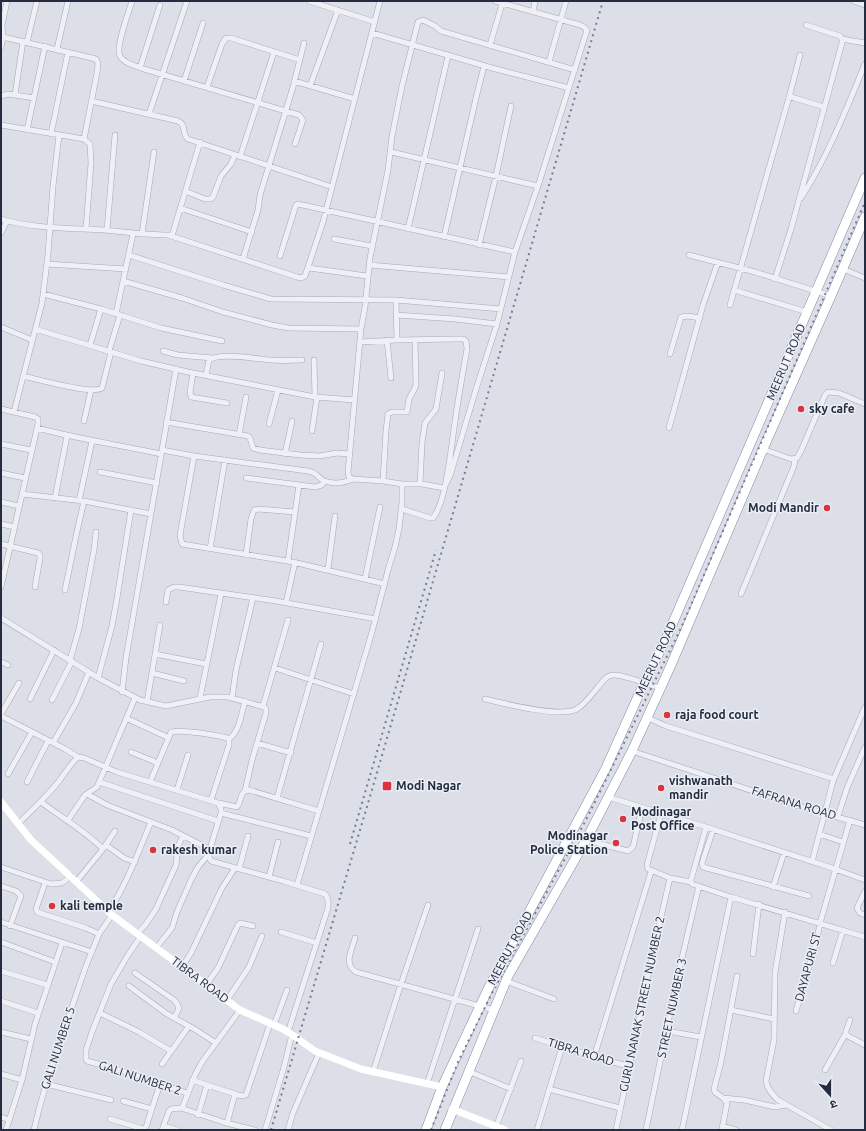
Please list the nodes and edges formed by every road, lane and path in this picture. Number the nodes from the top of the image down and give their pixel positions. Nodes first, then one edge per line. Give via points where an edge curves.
1 (7, 1) edge
2 (37, 1) edge
3 (68, 1) edge
4 (132, 1) edge
5 (187, 1) edge
6 (310, 1) edge
7 (380, 1) edge
8 (495, 1) edge
9 (535, 1) edge
10 (566, 1) edge
11 (853, 1) edge
12 (502, 2) edge
13 (865, 4) edge
14 (160, 5) dead end
15 (338, 10) junction
16 (533, 12) junction
17 (560, 19) junction
18 (375, 22) junction
19 (203, 23) dead end
20 (806, 25) dead end
21 (372, 33) junction
22 (3, 37) junction
23 (842, 39) junction
24 (25, 42) junction
25 (304, 43) dead end
26 (865, 43) edge
27 (412, 45) junction
28 (490, 45) junction
29 (45, 46) junction
30 (1, 47) edge
31 (57, 49) junction
32 (68, 52) junction
33 (274, 52) junction
34 (448, 56) junction
35 (800, 56) dead end
36 (300, 60) junction
37 (549, 62) junction
38 (865, 64) edge
39 (484, 66) junction
40 (140, 68) junction
41 (575, 70) junction
42 (161, 74) junction
43 (184, 81) junction
44 (294, 81) junction
45 (310, 86) junction
46 (207, 87) junction
47 (569, 88) junction
48 (790, 94) junction
49 (15, 95) junction
50 (1, 96) edge
51 (34, 98) junction
52 (355, 99) junction
53 (92, 102) junction
54 (257, 103) junction
55 (511, 106) dead end
56 (824, 107) junction
57 (285, 112) junction
58 (149, 114) junction
59 (1, 125) edge
60 (27, 130) junction
61 (51, 134) junction
62 (59, 135) junction
63 (115, 135) dead end
64 (84, 139) junction
65 (200, 142) junction
66 (295, 144) dead end
67 (154, 152) dead end
68 (391, 152) junction
69 (238, 156) junction
70 (424, 160) junction
71 (269, 166) junction
72 (460, 168) junction
73 (496, 176) junction
74 (865, 178) edge
75 (538, 186) junction
76 (332, 187) junction
77 (185, 191) junction
78 (798, 202) junction
79 (180, 208) junction
80 (326, 211) junction
81 (865, 217) edge
82 (1, 219) edge
83 (7, 221) junction
84 (377, 222) junction
85 (49, 227) junction
86 (86, 229) junction
87 (408, 229) junction
88 (107, 230) junction
89 (252, 232) junction
90 (1, 233) edge
91 (133, 234) junction
92 (142, 234) junction
93 (172, 236) junction
94 (444, 237) junction
95 (334, 239) dead end
96 (479, 245) junction
97 (372, 246) junction
98 (515, 252) junction
99 (129, 255) junction
100 (689, 255) dead end
101 (280, 256) dead end
102 (243, 259) junction
103 (718, 262) junction
104 (47, 264) junction
105 (369, 265) junction
106 (309, 268) junction
107 (740, 268) junction
108 (126, 269) junction
109 (843, 270) junction
110 (367, 276) junction
111 (509, 277) junction
112 (865, 278) edge
113 (775, 279) junction
114 (123, 281) junction
115 (734, 290) junction
116 (816, 292) junction
117 (43, 294) junction
118 (831, 296) junction
119 (365, 299) junction
120 (396, 300) junction
121 (730, 305) dead end
122 (101, 309) junction
123 (501, 309) junction
124 (807, 312) junction
125 (118, 314) junction
126 (396, 315) junction
127 (700, 318) junction
128 (497, 324) junction
129 (1, 327) edge
130 (35, 329) junction
131 (361, 329) junction
132 (32, 340) junction
133 (387, 340) junction
134 (397, 340) junction
135 (415, 340) junction
136 (222, 341) dead end
137 (360, 342) junction
138 (90, 346) junction
139 (110, 351) junction
140 (163, 352) dead end
141 (670, 354) dead end
142 (212, 358) junction
143 (302, 360) dead end
144 (314, 360) dead end
145 (176, 369) junction
146 (193, 373) junction
147 (442, 373) dead end
148 (206, 375) junction
149 (23, 376) junction
150 (391, 378) dead end
151 (91, 390) junction
152 (278, 390) junction
153 (246, 397) dead end
154 (316, 397) junction
155 (355, 400) junction
156 (227, 403) dead end
157 (865, 404) edge
158 (1, 409) edge
159 (14, 412) junction
160 (84, 421) dead end
161 (292, 421) dead end
162 (166, 422) junction
163 (269, 424) dead end
164 (37, 428) junction
165 (669, 428) dead end
166 (312, 431) dead end
167 (239, 434) junction
168 (67, 436) junction
169 (92, 440) junction
170 (1, 444) edge
171 (763, 449) junction
172 (31, 450) junction
173 (162, 452) junction
174 (285, 454) junction
175 (349, 454) junction
176 (194, 456) junction
177 (795, 459) junction
178 (225, 460) junction
179 (100, 472) dead end
180 (1, 473) edge
181 (25, 478) junction
182 (246, 478) dead end
183 (353, 479) junction
184 (324, 480) junction
185 (383, 481) junction
186 (157, 483) junction
187 (402, 484) junction
188 (420, 484) junction
189 (299, 485) junction
190 (444, 488) junction
191 (22, 494) junction
192 (55, 498) junction
193 (81, 501) junction
194 (1, 502) edge
195 (19, 506) junction
196 (380, 507) dead end
197 (402, 509) junction
198 (131, 510) junction
199 (295, 512) junction
200 (152, 514) junction
201 (335, 516) dead end
202 (1, 524) edge
203 (15, 527) junction
204 (96, 532) dead end
205 (1, 544) edge
206 (11, 546) junction
207 (210, 549) junction
208 (246, 555) junction
209 (288, 561) junction
210 (295, 562) junction
211 (328, 569) junction
212 (2, 579) edge
213 (365, 579) junction
214 (385, 584) junction
215 (1, 587) edge
216 (35, 587) dead end
217 (65, 590) dead end
218 (221, 594) junction
219 (740, 594) dead end
220 (253, 598) junction
221 (166, 602) dead end
222 (286, 603) junction
223 (1, 618) edge
224 (376, 619) junction
225 (288, 620) dead end
226 (160, 625) dead end
227 (321, 644) dead end
228 (662, 648) junction
229 (54, 650) junction
230 (676, 653) junction
231 (155, 654) junction
232 (71, 661) junction
233 (1, 662) edge
234 (206, 664) junction
235 (8, 666) dead end
236 (274, 668) junction
237 (90, 672) junction
238 (152, 673) junction
239 (98, 678) junction
240 (184, 681) dead end
241 (311, 681) junction
242 (19, 683) dead end
243 (644, 683) junction
244 (660, 688) junction
245 (122, 692) junction
246 (354, 694) junction
247 (135, 698) junction
248 (200, 698) junction
249 (232, 698) junction
250 (30, 699) dead end
251 (486, 699) dead end
252 (52, 700) dead end
253 (245, 701) junction
254 (147, 702) junction
255 (262, 706) junction
256 (865, 707) edge
257 (1, 716) edge
258 (646, 717) junction
259 (126, 718) junction
260 (32, 732) junction
261 (169, 738) junction
262 (228, 739) junction
263 (51, 742) junction
264 (257, 743) junction
265 (865, 747) edge
266 (632, 750) junction
267 (131, 752) dead end
268 (291, 753) junction
269 (188, 755) dead end
270 (78, 757) junction
271 (158, 763) junction
272 (105, 766) junction
273 (8, 774) dead end
274 (834, 779) junction
275 (27, 782) dead end
276 (99, 782) junction
277 (150, 782) junction
278 (177, 790) junction
279 (245, 791) junction
280 (87, 794) junction
281 (608, 797) junction
282 (277, 798) junction
283 (210, 800) junction
284 (41, 802) junction
285 (1, 803) edge
286 (218, 803) junction
287 (642, 808) junction
288 (320, 811) junction
289 (824, 812) junction
290 (221, 814) junction
291 (661, 814) junction
292 (838, 816) junction
293 (68, 820) junction
294 (850, 820) junction
295 (218, 821) junction
296 (151, 822) junction
297 (18, 824) junction
298 (865, 824) edge
299 (706, 827) junction
300 (713, 830) junction
301 (115, 832) dead end
302 (819, 834) junction
303 (183, 836) junction
304 (248, 836) dead end
305 (311, 836) junction
306 (586, 840) junction
307 (278, 842) dead end
308 (843, 842) junction
309 (104, 847) junction
310 (209, 849) junction
311 (784, 853) junction
312 (208, 855) junction
313 (135, 862) junction
314 (812, 862) junction
315 (1, 867) edge
316 (237, 869) junction
317 (835, 869) junction
318 (651, 872) junction
319 (71, 876) junction
320 (268, 877) junction
321 (670, 878) junction
322 (865, 880) edge
323 (76, 882) junction
324 (691, 882) junction
325 (45, 883) junction
326 (297, 885) junction
327 (1, 886) edge
328 (699, 886) junction
329 (773, 887) junction
330 (865, 891) edge
331 (808, 896) dead end
332 (731, 897) junction
333 (759, 904) junction
334 (428, 905) dead end
335 (785, 912) junction
336 (110, 913) junction
337 (865, 915) edge
338 (1, 922) edge
339 (820, 923) junction
340 (10, 926) junction
341 (253, 926) dead end
342 (478, 929) dead end
343 (844, 930) junction
344 (281, 932) dead end
345 (99, 934) junction
346 (139, 935) junction
347 (262, 936) dead end
348 (865, 937) edge
349 (355, 938) dead end
350 (1, 942) edge
351 (62, 943) junction
352 (317, 943) junction
353 (156, 948) junction
354 (92, 952) junction
355 (753, 954) dead end
356 (55, 962) junction
357 (834, 964) dead end
358 (182, 967) junction
359 (1, 971) edge
360 (135, 973) dead end
361 (737, 976) dead end
362 (506, 981) junction
363 (206, 984) junction
364 (401, 984) junction
365 (47, 985) junction
366 (129, 986) dead end
367 (287, 990) dead end
368 (454, 999) junction
369 (554, 999) dead end
370 (227, 1000) junction
371 (1, 1001) edge
372 (480, 1006) junction
373 (240, 1010) junction
374 (494, 1010) junction
375 (731, 1010) junction
376 (796, 1011) dead end
377 (38, 1013) junction
378 (100, 1013) junction
379 (174, 1018) junction
380 (774, 1019) junction
381 (850, 1020) dead end
382 (272, 1025) junction
383 (189, 1026) junction
384 (667, 1031) junction
385 (1, 1032) edge
386 (290, 1033) junction
387 (846, 1033) junction
388 (701, 1037) junction
389 (535, 1038) dead end
390 (31, 1039) junction
391 (216, 1043) junction
392 (865, 1045) edge
393 (562, 1047) junction
394 (171, 1051) junction
395 (319, 1053) junction
396 (594, 1057) junction
397 (521, 1061) dead end
398 (162, 1064) dead end
399 (628, 1066) junction
400 (825, 1070) dead end
401 (468, 1071) junction
402 (374, 1072) junction
403 (1, 1074) edge
404 (22, 1080) junction
405 (192, 1080) junction
406 (46, 1084) junction
407 (160, 1084) junction
408 (427, 1084) junction
409 (207, 1085) junction
410 (442, 1087) junction
411 (511, 1089) junction
412 (549, 1089) junction
413 (187, 1093) junction
414 (235, 1094) junction
415 (723, 1098) junction
416 (111, 1100) dead end
417 (123, 1101) dead end
418 (786, 1105) junction
419 (181, 1108) junction
420 (620, 1108) junction
421 (152, 1109) junction
422 (452, 1109) junction
423 (198, 1115) junction
424 (1, 1117) edge
425 (110, 1119) dead end
426 (9, 1120) junction
427 (227, 1123) junction
428 (496, 1126) junction
429 (163, 1128) edge
430 (722, 1128) edge
431 (6, 1130) edge
432 (34, 1130) edge
433 (177, 1130) edge
434 (254, 1130) edge
435 (265, 1130) edge
436 (288, 1130) edge
437 (426, 1130) edge
438 (445, 1130) edge
439 (505, 1130) edge
440 (537, 1130) edge
441 (616, 1130) edge
442 (646, 1130) edge
443 (682, 1130) edge
444 (736, 1130) edge
445 (830, 1130) edge

1 - 22 street via 2,25
2 - 24 street
3 - 31 street
4 - 40 street via 118,52 123,60
5 - 42 street
6 - 15 street
7 - 18 street
8 - 12 street
9 - 16 street
10 - 17 street
11 - 13 street
12 - 16 street
12 - 28 street
14 - 40 street
15 - 18 street
15 - 45 street
16 - 17 street
17 - 37 street
17 - 41 street via 587,30
18 - 21 street
19 - 43 street
20 - 23 street via 840,36
21 - 27 street
21 - 52 street
22 - 24 street
22 - 30 street
23 - 26 street
23 - 56 street
24 - 29 street
24 - 49 street
25 - 36 street
27 - 28 street via 418,22 423,20 441,31
27 - 34 street
27 - 68 street via 400,93
28 - 37 street
29 - 31 street
29 - 51 street
31 - 32 street
32 - 53 street via 91,57 98,63
32 - 61 street
33 - 36 street
33 - 46 street via 226,38
33 - 54 street
34 - 39 street
34 - 70 street
35 - 48 street
36 - 44 street
37 - 41 street
38 - 78 street via 816,176
39 - 47 street
39 - 72 street
40 - 42 street
41 - 47 street
42 - 43 street
42 - 58 street
43 - 46 street
44 - 45 street
44 - 57 street
45 - 52 street
46 - 54 street
47 - 75 street
48 - 56 street via 794,99
48 - 107 street
49 - 50 street
49 - 51 street
51 - 60 street
52 - 76 street
53 - 58 street
53 - 64 street
54 - 57 street
54 - 69 street
55 - 73 street
56 - 78 street
57 - 66 street via 304,120
57 - 71 street
58 - 65 street via 182,123 185,136
59 - 60 street
60 - 61 street
61 - 62 street
62 - 64 street
62 - 85 street
63 - 88 street
64 - 86 street via 91,148
65 - 69 street
65 - 77 street
67 - 92 street
68 - 70 street
68 - 84 street
69 - 71 street
69 - 77 street via 221,176 211,199
70 - 72 street
70 - 87 street
71 - 76 street
71 - 89 street
72 - 73 street
72 - 94 street
73 - 75 street
73 - 96 street
74 - 116 highway, MEERUT ROAD
75 - 98 street
76 - 80 street
77 - 79 street
78 - 113 street
79 - 89 street
79 - 93 street
80 - 84 street
80 - 101 street via 296,205
80 - 106 street
81 - 109 highway, MEERUT ROAD
82 - 83 street
83 - 85 street
83 - 90 street
84 - 87 street
84 - 97 street
85 - 86 street
85 - 104 street
86 - 88 street
87 - 94 street
88 - 91 street
89 - 102 street
91 - 92 street
91 - 99 street
92 - 93 street
93 - 102 street
94 - 96 street
95 - 97 street
96 - 98 street
97 - 105 street
98 - 111 street
99 - 108 street
99 - 119 street via 271,299
100 - 103 street
102 - 106 street via 301,278
103 - 107 street
103 - 127 street
104 - 108 street
104 - 117 street
105 - 110 street
105 - 111 street
106 - 110 street
107 - 113 street
107 - 115 street
108 - 114 street
109 - 112 street
109 - 118 highway, MEERUT ROAD
110 - 119 street
111 - 123 street
113 - 116 street
114 - 125 street
114 - 131 street via 272,325 288,328
115 - 121 street
115 - 124 street
116 - 118 street
116 - 124 highway, MEERUT ROAD
117 - 122 street
117 - 130 street
118 - 171 highway, MEERUT ROAD
119 - 120 street
119 - 131 street
120 - 123 street
120 - 126 street
122 - 125 street
122 - 138 street
123 - 128 street
124 - 228 highway, MEERUT ROAD
125 - 136 street via 161,328
125 - 139 street
126 - 128 street
126 - 134 street
127 - 141 street via 681,317
127 - 165 street
128 - 190 street via 450,476
129 - 132 street
130 - 132 street
130 - 138 street
131 - 137 street
132 - 149 street
133 - 134 street
133 - 137 street
133 - 150 street
134 - 135 street
135 - 185 street via 415,388 409,399 407,412 388,414
135 - 190 street via 463,339 467,345
137 - 155 street
138 - 139 street
139 - 145 street
139 - 151 street via 102,388
140 - 142 street
142 - 143 street
142 - 148 street via 209,360
144 - 154 street
145 - 146 street
145 - 162 street
146 - 148 street
146 - 156 street via 191,397
147 - 188 street via 436,409 425,423
148 - 152 street
149 - 151 street
149 - 159 street
151 - 160 street
152 - 154 street
152 - 163 street
153 - 167 street
154 - 155 street
154 - 166 street
155 - 175 street
157 - 177 street via 839,393 828,392
158 - 159 street
159 - 164 street via 38,419
161 - 174 street
162 - 167 street
162 - 173 street
164 - 168 street
164 - 172 street
167 - 174 street via 250,438 255,449
168 - 169 street
168 - 192 street
169 - 173 street
169 - 193 street
170 - 172 street
171 - 177 street
171 - 230 highway, MEERUT ROAD
172 - 181 street
173 - 176 street
173 - 186 street
174 - 175 street
175 - 183 street via 348,472 349,477
176 - 178 street
176 - 207 street via 180,535 181,542 186,546
177 - 219 street
178 - 184 street via 308,470 315,472
178 - 207 street
179 - 186 street
180 - 181 street
181 - 191 street
182 - 189 street
183 - 184 street via 346,482
183 - 185 street
184 - 189 street via 319,487
185 - 187 street
186 - 200 street
187 - 188 street
187 - 197 street
188 - 190 street
189 - 199 street
190 - 197 street via 433,518
191 - 192 street
191 - 195 street
192 - 193 street
193 - 198 street
193 - 217 street
194 - 195 street
195 - 203 street
196 - 213 street
197 - 214 street
198 - 200 street
198 - 239 street via 112,626
199 - 208 street via 258,508 254,510
199 - 209 street
200 - 245 street
201 - 211 street
202 - 203 street
203 - 206 street
204 - 232 street
205 - 206 street
206 - 212 street
206 - 216 street via 40,555
207 - 208 street
208 - 209 street
209 - 210 street
210 - 211 street
210 - 222 street
211 - 213 street
212 - 215 street
213 - 214 street
214 - 224 street
218 - 220 street
218 - 221 street via 174,587 168,590
218 - 234 street
220 - 222 street
220 - 249 street
222 - 224 street
223 - 229 street
224 - 246 street
225 - 236 street
226 - 231 street
227 - 241 street
228 - 230 highway
228 - 243 highway, MEERUT ROAD
229 - 232 street
229 - 250 street
230 - 244 highway, MEERUT ROAD
231 - 234 street
231 - 238 street
232 - 237 street
232 - 252 street
233 - 235 street
234 - 248 street
236 - 241 street
236 - 255 street
237 - 239 street
237 - 263 street via 76,703
238 - 240 street
238 - 254 street
239 - 245 street
241 - 246 street
241 - 268 street
242 - 257 street
243 - 244 street
243 - 251 street via 621,676 609,676 581,706 568,712 529,709
243 - 372 highway, MEERUT ROAD via 606,768
244 - 258 highway, MEERUT ROAD
245 - 247 street
246 - 288 street
247 - 254 street
247 - 259 street
248 - 249 street
248 - 254 street via 166,706
249 - 253 street
253 - 255 street
253 - 262 street via 236,731 232,738
255 - 264 street via 266,713
256 - 274 street
257 - 260 street
258 - 266 highway, MEERUT ROAD
258 - 274 street via 666,726
259 - 261 street
259 - 272 street
260 - 263 street
260 - 273 street
261 - 262 street via 174,731
261 - 271 street
262 - 283 street via 229,745
263 - 270 street
263 - 275 street
264 - 268 street
264 - 279 street
265 - 292 street
266 - 281 highway, MEERUT ROAD
266 - 289 street, FAFRANA ROAD via 792,804
267 - 271 street
268 - 282 street
269 - 278 street
270 - 272 street
270 - 284 street
271 - 277 street
272 - 276 street
272 - 277 street
274 - 289 street
276 - 280 street
276 - 295 street
277 - 278 street
278 - 283 street
279 - 282 street
279 - 286 street via 237,807
280 - 293 street
280 - 296 street via 107,805
281 - 287 street
281 - 306 highway, MEERUT ROAD
282 - 288 street
283 - 286 street
284 - 293 street
284 - 297 street
285 - 297 street, TIBRA ROAD
286 - 290 street
287 - 291 street
287 - 306 street via 631,850
288 - 305 street
289 - 292 street, FAFRANA ROAD
289 - 302 street
290 - 295 street
290 - 305 street
291 - 299 street
291 - 318 street via 647,865
292 - 294 street, FAFRANA ROAD
293 - 309 street
294 - 298 street, FAFRANA ROAD
294 - 308 street, DAYAPURI ST
295 - 310 street
296 - 303 street
296 - 313 street, GALI NUMBER 5
297 - 319 street, TIBRA ROAD via 31,840
299 - 300 street
299 - 324 street
300 - 311 street
300 - 329 street via 702,863 703,867
301 - 309 street
302 - 308 street
302 - 314 street
303 - 310 street
303 - 346 street, GALI NUMBER 2 via 178,846 176,865 156,909
304 - 316 street
305 - 326 street
306 - 362 highway, MEERUT ROAD
307 - 320 street
308 - 317 street, DAYAPURI ST
309 - 313 street
309 - 323 street
310 - 312 street
311 - 314 street
311 - 329 street
312 - 316 street via 211,861
312 - 353 street via 191,880 172,928
313 - 336 street, GALI NUMBER 5
314 - 317 street
315 - 325 street
316 - 320 street
316 - 358 street via 222,888
317 - 322 street
317 - 339 street, DAYAPURI ST
318 - 321 street
318 - 396 street
319 - 323 street, TIBRA ROAD
319 - 325 street via 62,883
320 - 326 street
321 - 324 street
321 - 399 street, GURU NANAK STREET NUMBER 2
323 - 336 street, TIBRA ROAD
324 - 328 street
325 - 345 street via 37,903 37,912
326 - 352 street via 325,894 327,897 328,908
327 - 340 street via 16,891 21,896
328 - 332 street
328 - 384 street, STREET NUMBER 3
329 - 331 street
330 - 337 street via 857,908
332 - 333 street
332 - 388 street
333 - 335 street
333 - 355 street
334 - 364 street
335 - 339 street
335 - 380 street via 775,972
336 - 345 street, GALI NUMBER 5
336 - 346 street, TIBRA ROAD
338 - 340 street
339 - 343 street
339 - 376 street, DAYAPURI ST
340 - 351 street
341 - 363 street via 240,923 238,925 218,968
342 - 368 street
343 - 348 street
343 - 357 street
344 - 352 street
345 - 354 street, GALI NUMBER 5
346 - 353 street, TIBRA ROAD
346 - 378 street, GALI NUMBER 2 via 118,971
347 - 370 street via 249,967
349 - 364 street via 349,960 351,969
350 - 356 street
351 - 354 street
351 - 356 street
352 - 386 street
353 - 358 street, TIBRA ROAD
354 - 406 street, GALI NUMBER 5
356 - 365 street
358 - 363 street, TIBRA ROAD
359 - 365 street
360 - 379 street via 174,1000 180,1008
361 - 375 street
362 - 369 street
362 - 374 highway, MEERUT ROAD
363 - 370 street, TIBRA ROAD
364 - 368 street
364 - 402 street
365 - 377 street
366 - 379 street
367 - 382 street
368 - 372 street
368 - 408 street
370 - 373 street, TIBRA ROAD
371 - 377 street
372 - 374 street
372 - 410 highway, MEERUT ROAD
373 - 382 street, TIBRA ROAD
373 - 391 street
374 - 401 highway, MEERUT ROAD
375 - 380 street
375 - 415 street via 714,1089
377 - 390 street
378 - 394 street via 140,1032
378 - 407 street, GALI NUMBER 2 via 86,1050 87,1061
379 - 383 street
380 - 418 street via 774,1040 766,1081 776,1098
381 - 387 street
382 - 386 street, TIBRA ROAD
382 - 414 street via 248,1093 243,1096
383 - 391 street
383 - 394 street
384 - 388 street
384 - 442 street, STREET NUMBER 3
385 - 390 street
386 - 395 street, TIBRA ROAD
386 - 435 street via 284,1067
387 - 392 street via 847,1036
387 - 400 street
388 - 443 street
389 - 393 street, TIBRA ROAD
390 - 404 street
391 - 405 street
393 - 396 street, TIBRA ROAD
393 - 412 street
394 - 398 street
395 - 402 street, TIBRA ROAD
395 - 436 street
396 - 399 street, TIBRA ROAD
397 - 411 street
399 - 420 street, GURU NANAK STREET NUMBER 2
401 - 411 street
401 - 422 highway, MEERUT ROAD
402 - 408 street, TIBRA ROAD
403 - 404 street
404 - 426 street
405 - 409 street
405 - 413 street
406 - 416 street
406 - 432 street, GALI NUMBER 5
407 - 413 street, GALI NUMBER 2
407 - 421 street
408 - 410 street, TIBRA ROAD
409 - 414 street
409 - 423 street
410 - 437 highway, MEERUT ROAD
411 - 428 street
412 - 420 street
412 - 440 street
413 - 419 street
414 - 427 street
415 - 418 street via 775,1107
415 - 430 street via 727,1103
417 - 421 street
418 - 445 street
419 - 423 street
419 - 429 street via 171,1109
420 - 441 street, GURU NANAK STREET NUMBER 2
421 - 425 street via 148,1125 143,1128
422 - 428 street
422 - 438 highway, MEERUT ROAD
423 - 427 street
424 - 426 street
426 - 431 street
427 - 434 street
428 - 439 street
429 - 433 street
430 - 444 street

